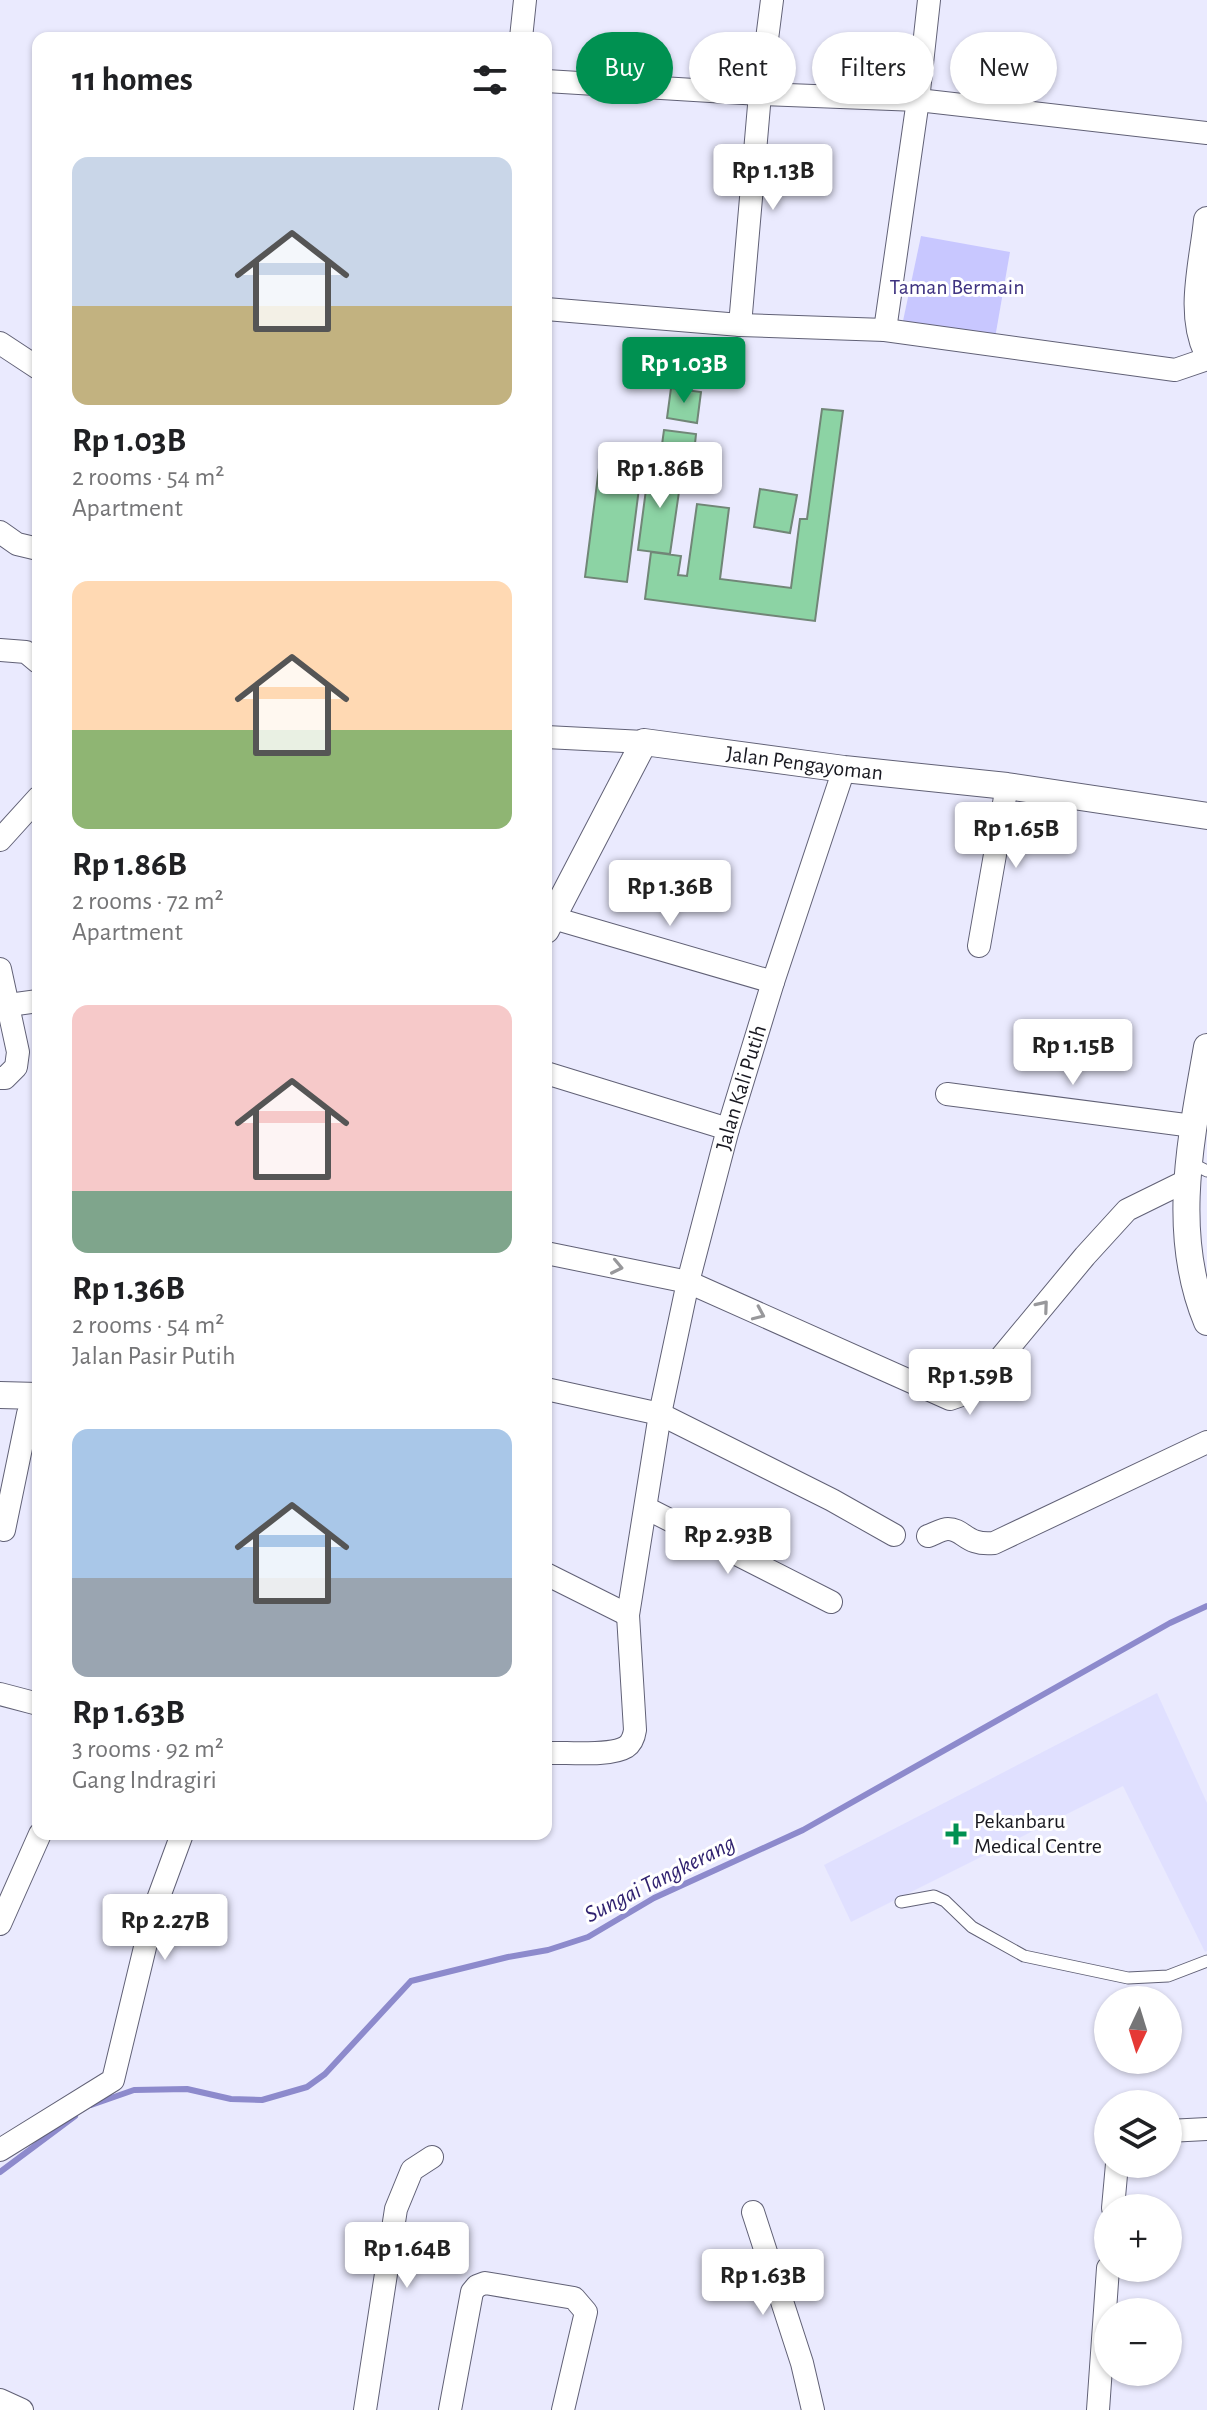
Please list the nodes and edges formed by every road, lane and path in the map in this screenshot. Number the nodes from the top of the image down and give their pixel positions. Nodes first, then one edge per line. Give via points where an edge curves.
1 (525, 0) edge
2 (772, 0) edge
3 (929, 0) edge
4 (522, 32) edge
5 (768, 32) edge
6 (925, 32) edge
7 (552, 81) edge
8 (689, 90) edge
9 (934, 102) edge
10 (759, 104) edge
11 (917, 104) edge
12 (1207, 133) edge
13 (1207, 220) edge
14 (552, 309) edge
15 (740, 325) junction
16 (885, 330) junction
17 (0, 343) edge
18 (1207, 352) edge
19 (1207, 359) edge
20 (32, 364) edge
21 (0, 532) edge
22 (32, 548) edge
23 (0, 650) edge
24 (32, 657) edge
25 (552, 737) edge
26 (644, 742) junction
27 (844, 769) junction
28 (1007, 786) junction
29 (32, 805) edge
30 (1207, 816) edge
31 (0, 840) edge
32 (552, 920) edge
33 (552, 925) edge
34 (979, 946) dead end
35 (0, 969) edge
36 (773, 982) junction
37 (32, 1002) edge
38 (9, 1005) junction
39 (1207, 1047) edge
40 (552, 1075) edge
41 (0, 1078) edge
42 (947, 1094) dead end
43 (1193, 1126) junction
44 (728, 1129) junction
45 (1194, 1171) edge
46 (552, 1254) edge
47 (688, 1282) junction
48 (1207, 1322) edge
49 (552, 1390) edge
50 (0, 1395) edge
51 (32, 1396) edge
52 (32, 1405) edge
53 (660, 1414) junction
54 (1207, 1442) edge
55 (646, 1508) junction
56 (4, 1530) dead end
57 (894, 1535) dead end
58 (928, 1536) dead end
59 (552, 1577) edge
60 (831, 1602) dead end
61 (628, 1615) junction
62 (0, 1694) edge
63 (32, 1702) edge
64 (552, 1753) edge
65 (37, 1840) edge
66 (180, 1840) edge
67 (901, 1902) dead end
68 (0, 1924) edge
69 (1207, 1961) edge
70 (1207, 2129) edge
71 (1182, 2130) edge
72 (0, 2150) edge
73 (432, 2157) dead end
74 (753, 2212) dead end
75 (1107, 2282) edge
76 (0, 2400) edge
77 (22, 2410) edge
78 (365, 2410) edge
79 (450, 2410) edge
80 (563, 2410) edge
81 (813, 2410) edge
82 (1098, 2410) edge

1 - 4 street
2 - 5 street
3 - 6 street
7 - 8 street
9 - 12 street
10 - 15 street
11 - 16 street
13 - 18 street via 1197,318
14 - 15 street
15 - 16 street
16 - 19 street via 1175,370
17 - 20 street
21 - 22 street
23 - 24 street
25 - 26 street, Jalan Pengayoman
26 - 27 street, Jalan Pengayoman
26 - 32 street
27 - 28 street, Jalan Pengayoman
27 - 36 street, Jalan Kali Putih
28 - 30 street, Jalan Pengayoman
28 - 34 street
29 - 31 street
33 - 36 street
35 - 38 street
36 - 44 street, Jalan Kali Putih
37 - 38 street
38 - 41 street via 18,1052 16,1067
39 - 43 street
40 - 44 street
42 - 43 street
43 - 45 street
44 - 47 street, Jalan Kali Putih
47 -> 45 street via 950,1399 973,1391 1127,1210
45 - 48 street via 1186,1248
46 -> 47 street
47 - 53 street, Jalan Kali Putih
49 - 53 street
50 - 51 street
52 - 56 street
53 - 55 street, Jalan Kali Putih
53 - 57 street
54 - 58 street via 994,1543 977,1545 946,1529
55 - 60 street
55 - 61 street, Jalan Kali Putih
59 - 61 street
61 - 64 street, Jalan Kali Putih via 633,1740 617,1751
62 - 63 street
65 - 68 street
66 - 72 street via 154,1910 113,2080
67 - 69 lane via 934,1896 972,1927 1024,1956 1128,1978 1168,1976
70 - 71 street
73 - 78 street via 412,2170 396,2209
74 - 81 street
75 - 82 street
76 - 77 street
79 - 80 street via 472,2292 485,2283 574,2298 586,2312

